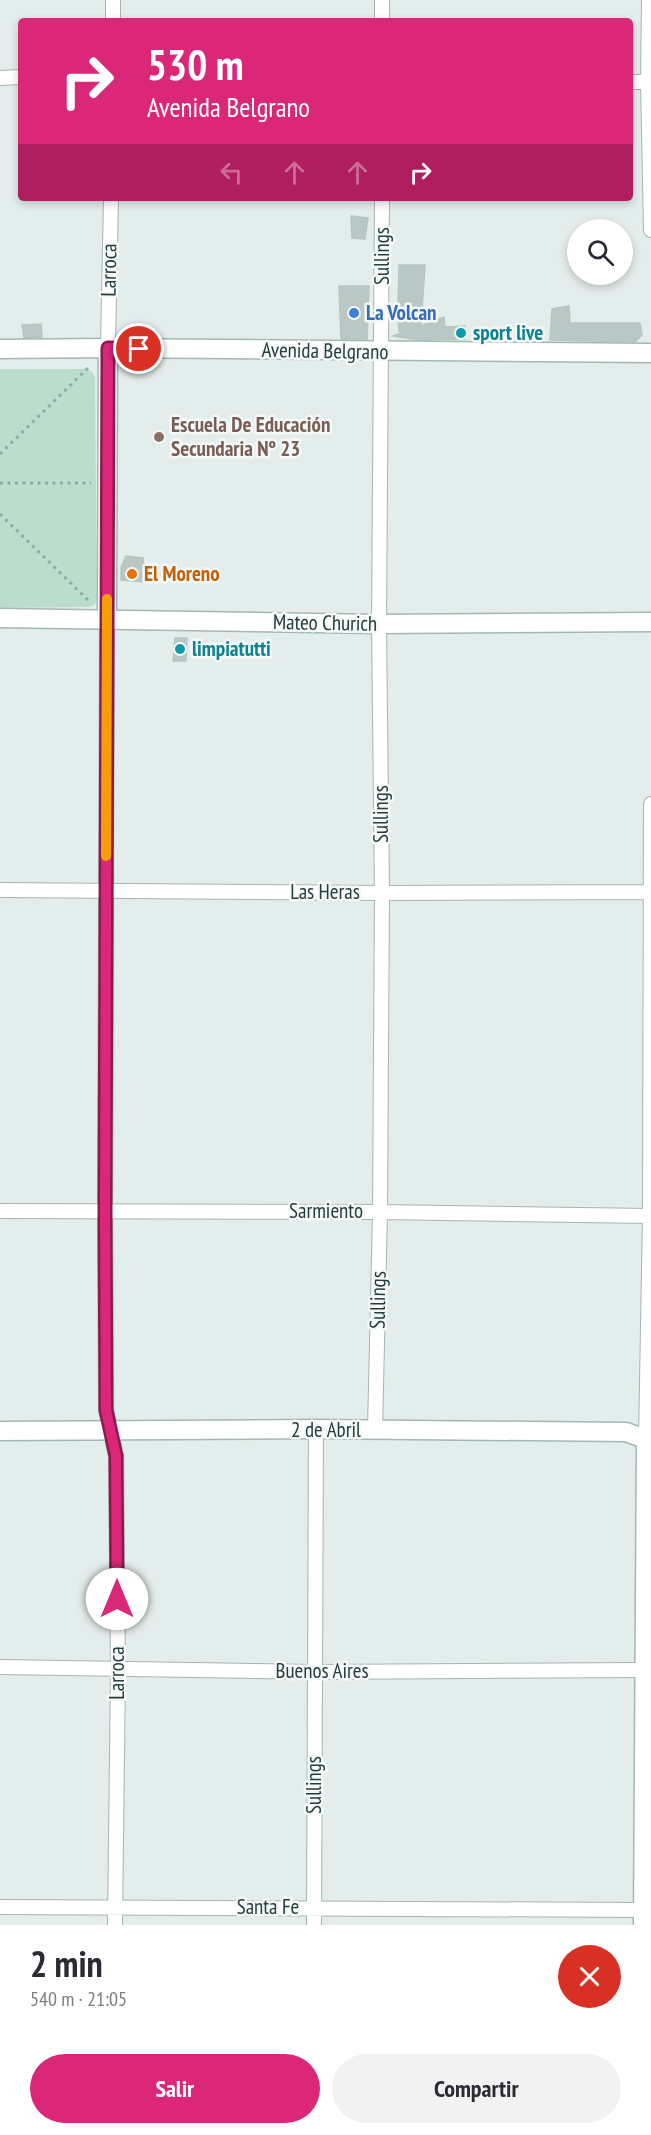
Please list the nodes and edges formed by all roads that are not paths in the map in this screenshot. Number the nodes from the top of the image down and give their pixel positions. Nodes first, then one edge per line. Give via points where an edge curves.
1 (113, 0) edge
2 (382, 0) edge
3 (650, 0) edge
4 (113, 18) edge
5 (382, 18) edge
6 (0, 78) edge
7 (18, 78) edge
8 (633, 81) edge
9 (649, 82) edge
10 (111, 201) edge
11 (382, 201) edge
12 (651, 230) edge
13 (108, 348) junction
14 (0, 349) edge
15 (382, 352) junction
16 (651, 353) edge
17 (0, 618) edge
18 (107, 619) junction
19 (651, 622) edge
20 (380, 624) junction
21 (651, 804) edge
22 (0, 890) edge
23 (106, 891) junction
24 (651, 892) edge
25 (382, 893) junction
26 (105, 1210) junction
27 (0, 1211) edge
28 (380, 1212) junction
29 (651, 1216) edge
30 (316, 1429) junction
31 (375, 1430) junction
32 (0, 1431) edge
33 (111, 1431) junction
34 (649, 1440) edge
35 (0, 1668) edge
36 (118, 1670) junction
37 (315, 1672) junction
38 (643, 1672) junction
39 (647, 1771) edge
40 (0, 1907) edge
41 (314, 1907) junction
42 (115, 1908) junction
43 (643, 1918) edge
44 (115, 1925) edge
45 (314, 1925) edge

1 - 4 street
2 - 5 street
3 - 9 street
6 - 7 street
8 - 9 street
9 - 12 street
10 - 13 street, Larroca
11 - 15 street, Sullings
13 - 14 street, Avenida Belgrano
13 - 15 street, Avenida Belgrano
13 - 18 street, Larroca
15 - 16 street, Avenida Belgrano
15 - 20 street, Sullings
17 - 18 street, Mateo Churich
18 - 20 street, Mateo Churich
18 - 23 street, Larroca
19 - 20 street, Mateo Churich
20 - 25 street, Sullings
21 - 24 street
22 - 23 street, Las Heras
23 - 25 street, Las Heras
23 - 26 street, Larroca
24 - 25 street, Las Heras
24 - 29 street
25 - 28 street, Sullings
26 - 27 street, Sarmiento
26 - 28 street, Sarmiento
26 - 33 street, Larroca via 106,1410
28 - 29 street, Sarmiento
28 - 31 street, Sullings
29 - 34 street
30 - 31 street, 2 de Abril
30 - 33 street, 2 de Abril
30 - 37 street, Sullings
31 - 34 street, 2 de Abril via 626,1432
32 - 33 street, 2 de Abril
33 - 36 street, Larroca via 116,1456
34 - 38 street
35 - 36 street, Buenos Aires
36 - 37 street, Buenos Aires
36 - 42 street, Larroca
37 - 38 street, Buenos Aires
37 - 41 street, Sullings
38 - 39 street
39 - 43 street
40 - 42 street, Santa Fe
41 - 42 street, Santa Fe
41 - 43 street, Santa Fe
41 - 45 street, Sullings
42 - 44 street, Larroca

